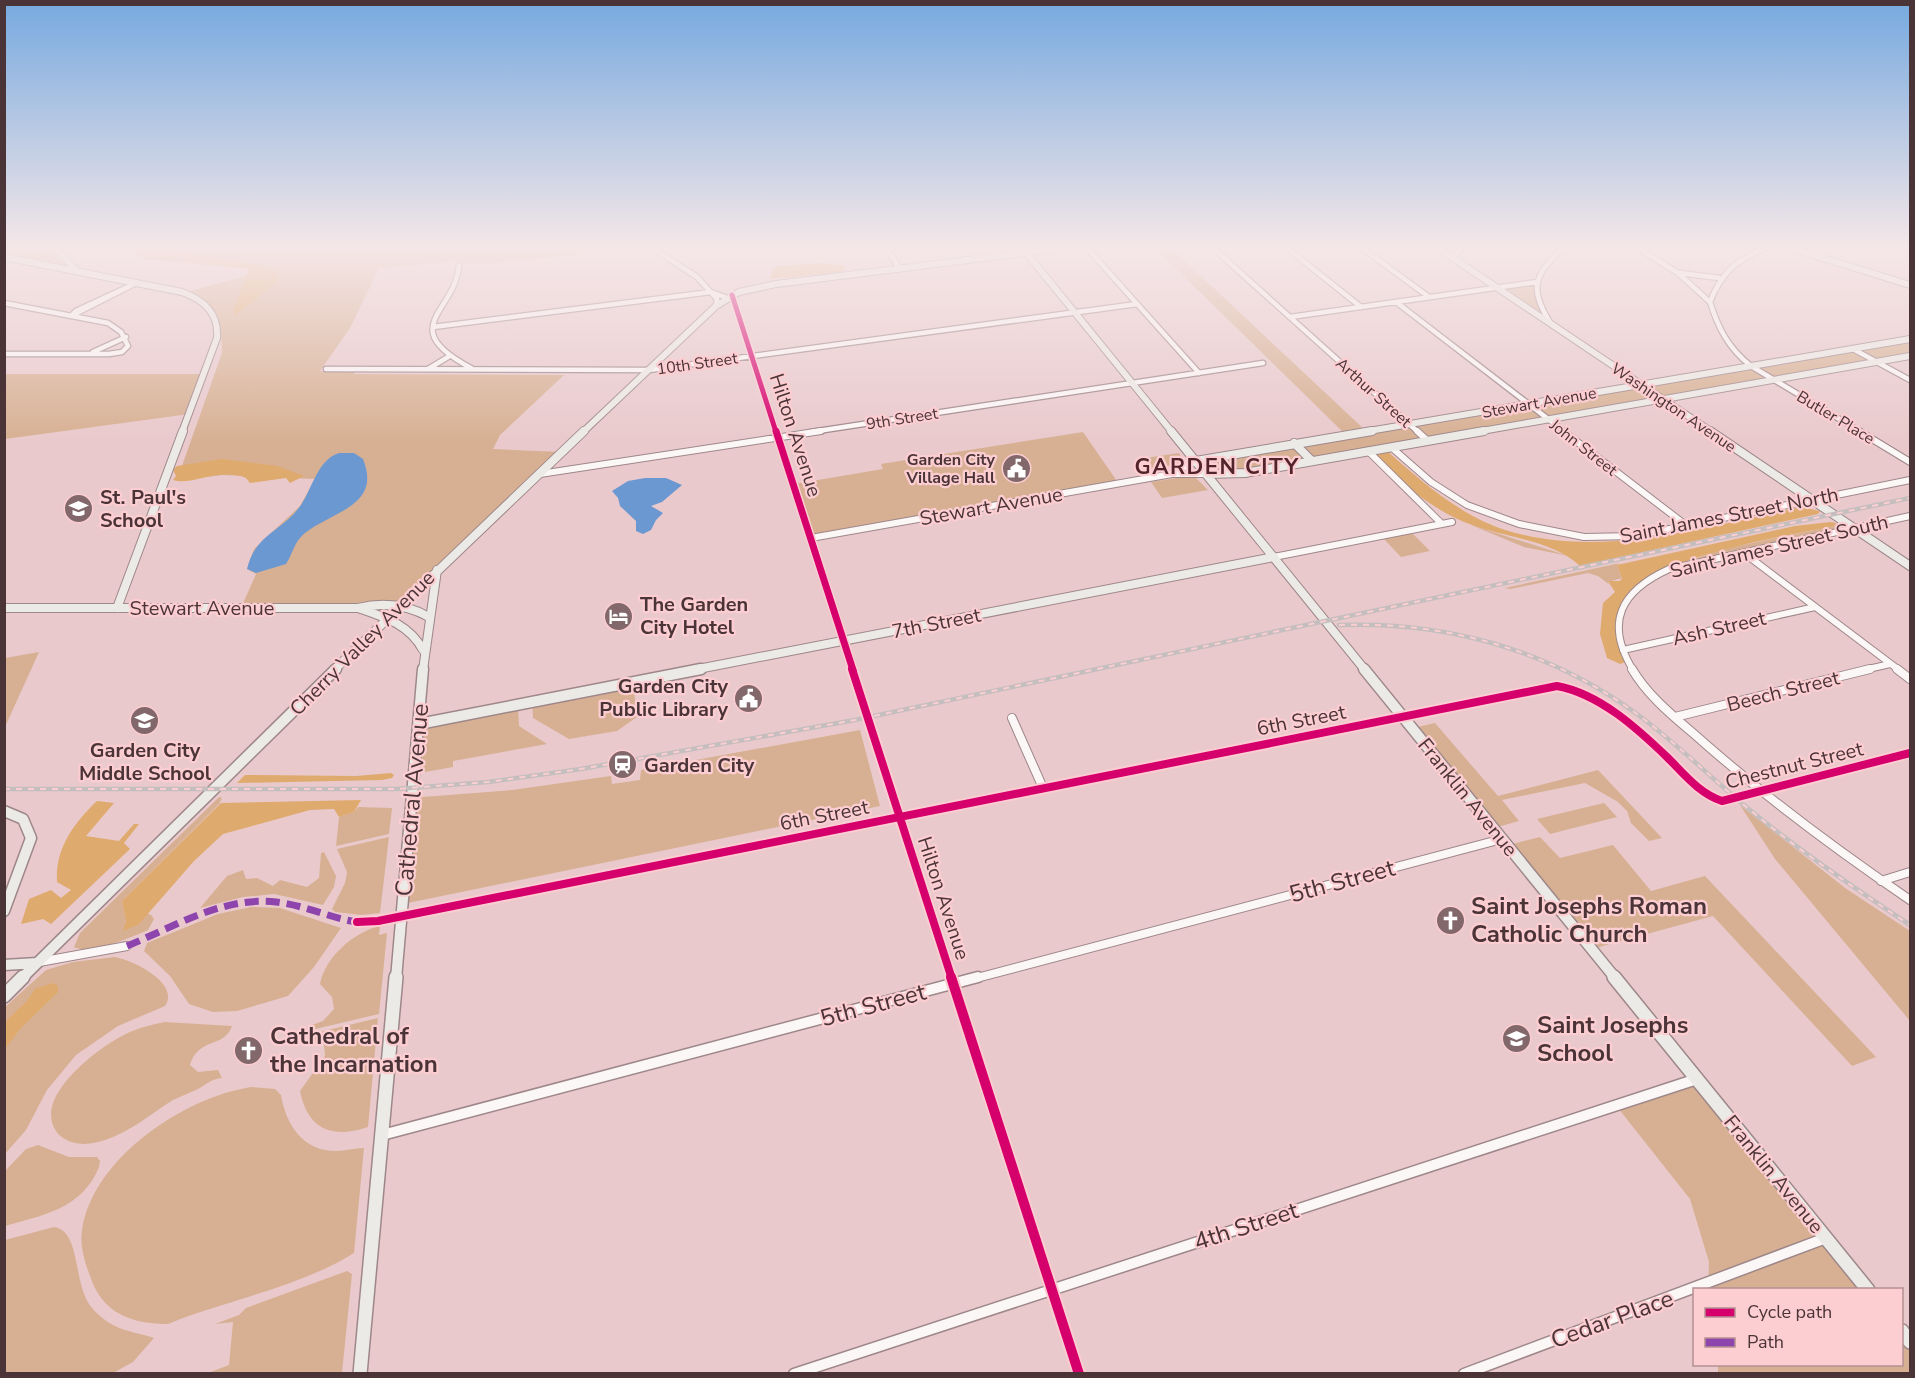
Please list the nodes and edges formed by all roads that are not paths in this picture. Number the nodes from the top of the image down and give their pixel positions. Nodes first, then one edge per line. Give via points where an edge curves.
1 (52, 312) edge
2 (78, 312) edge
3 (212, 312) edge
4 (437, 312) edge
5 (550, 312) edge
6 (709, 312) edge
7 (736, 312) edge
8 (1073, 312) edge
9 (1075, 312) edge
10 (1144, 312) edge
11 (1285, 312) edge
12 (1323, 312) edge
13 (1409, 312) edge
14 (1533, 312) edge
15 (1544, 312) edge
16 (1714, 312) edge
17 (71, 316) junction
18 (1290, 317) junction
19 (1552, 325) junction
20 (433, 327) junction
21 (126, 337) junction
22 (1911, 339) edge
23 (1853, 349) junction
24 (4, 354) edge
25 (87, 354) junction
26 (753, 356) junction
27 (1911, 356) edge
28 (448, 357) junction
29 (1877, 362) junction
30 (1263, 363) dead end
31 (1750, 366) junction
32 (326, 369) dead end
33 (428, 369) junction
34 (474, 369) junction
35 (649, 370) junction
36 (1199, 373) junction
37 (1773, 380) junction
38 (1911, 380) edge
39 (1132, 383) junction
40 (1640, 385) junction
41 (1662, 399) junction
42 (1528, 404) junction
43 (1549, 420) junction
44 (1409, 424) junction
45 (779, 437) junction
46 (1428, 441) junction
47 (1294, 443) junction
48 (1391, 447) junction
49 (1368, 451) junction
50 (1196, 461) junction
51 (1312, 461) junction
52 (1911, 462) edge
53 (540, 474) junction
54 (1172, 474) junction
55 (1206, 474) junction
56 (1911, 480) edge
57 (1812, 500) junction
58 (1911, 516) edge
59 (1452, 522) dead end
60 (1442, 524) junction
61 (1687, 526) junction
62 (1854, 528) junction
63 (812, 537) junction
64 (1744, 553) junction
65 (1274, 557) junction
66 (1911, 566) edge
67 (437, 569) junction
68 (399, 606) junction
69 (1815, 607) junction
70 (4, 608) edge
71 (117, 608) junction
72 (358, 608) junction
73 (429, 617) junction
74 (387, 619) junction
75 (844, 641) junction
76 (1623, 650) junction
77 (425, 654) junction
78 (1890, 664) junction
79 (1911, 679) edge
80 (1404, 717) junction
81 (1675, 717) junction
82 (1012, 718) dead end
83 (419, 724) junction
84 (1911, 753) edge
85 (1043, 788) junction
86 (1759, 792) junction
87 (4, 810) edge
88 (901, 817) junction
89 (1502, 839) junction
90 (1911, 872) edge
91 (1881, 881) junction
92 (1911, 900) edge
93 (4, 911) edge
94 (402, 916) junction
95 (357, 922) dead end
96 (127, 946) dead end
97 (37, 963) junction
98 (4, 965) edge
99 (954, 984) junction
100 (4, 996) edge
101 (1698, 1079) junction
102 (382, 1135) junction
103 (1826, 1238) junction
104 (1866, 1288) edge
105 (1052, 1289) junction
106 (360, 1374) edge
107 (794, 1374) edge
108 (1079, 1374) edge
109 (1464, 1374) edge

1 - 17 street
2 - 17 street
3 - 71 main road via 218,331
4 - 20 street
5 - 20 street
6 - 35 main road, Cherry Valley Avenue
7 - 26 street, Hilton Avenue
8 - 26 street, 10th Street
9 - 39 main road, Franklin Avenue
10 - 36 street
11 - 18 street, Arthur Street
12 - 18 street
13 - 42 street, John Street
14 - 19 main road, Washington Avenue
15 - 19 street
16 - 31 street, Butler Place via 1726,340
17 - 21 street via 108,323
18 - 44 street, Arthur Street
19 - 40 main road, Washington Avenue
20 - 28 street via 436,342
21 - 25 street
21 - 25 street via 126,349 114,354
22 - 23 main road, Stewart Avenue
23 - 29 street
23 - 31 main road, Stewart Avenue
24 - 25 street
26 - 35 street, 10th Street
26 - 45 street, Hilton Avenue
27 - 29 main road, Stewart Avenue
28 - 33 street
28 - 34 street
29 - 37 main road, Stewart Avenue
29 - 38 street
30 - 36 street, 9th Street
31 - 37 street, Butler Place
31 - 40 main road, Stewart Avenue
32 - 33 street, 10th Street
33 - 34 street, 10th Street
34 - 35 street, 10th Street
35 - 53 main road, Cherry Valley Avenue
36 - 39 street, 9th Street
37 - 41 main road, Stewart Avenue
37 - 52 street, Butler Place
39 - 45 street, 9th Street
39 - 50 main road, Franklin Avenue
40 - 41 main road, Washington Avenue
40 - 42 main road, Stewart Avenue
41 - 43 main road, Stewart Avenue
41 - 57 main road, Washington Avenue
42 - 43 street, John Street
42 - 44 main road, Stewart Avenue
43 - 46 main road, Stewart Avenue
43 - 61 street, John Street
44 - 46 street, Arthur Street
44 - 47 main road, Stewart Avenue
45 - 53 street, 9th Street
45 - 63 street, Hilton Avenue
46 - 48 main road, Stewart Avenue
47 - 50 main road, Stewart Avenue
47 - 51 main road
48 - 49 main road, Stewart Avenue
48 - 61 street, Saint James Street North via 1448,494 1488,514 1534,529 1584,537 1622,537
49 - 51 main road, Stewart Avenue
49 - 60 street
50 - 54 street, Stewart Avenue
50 - 55 main road, Franklin Avenue
51 - 55 main road, Stewart Avenue via 1245,473
53 - 67 main road, Cherry Valley Avenue
54 - 55 street, Stewart Avenue
54 - 63 street, Stewart Avenue
55 - 65 main road, Franklin Avenue
56 - 57 street, Saint James Street North
57 - 61 street, Saint James Street North
57 - 62 main road, Washington Avenue
58 - 62 street, Saint James Street South
59 - 60 street, 7th Street
60 - 65 street, 7th Street
62 - 64 street, Saint James Street South
62 - 66 main road, Washington Avenue
63 - 75 street, Hilton Avenue
64 - 69 street
64 - 76 street, Saint James Street South via 1669,569 1640,583 1620,613
65 - 75 main road, 7th Street
65 - 80 main road, Franklin Avenue
67 - 68 main road, Cherry Valley Avenue
67 - 73 main road, Cathedral Avenue
68 - 72 main road, Stewart Avenue via 375,604
68 - 73 main road
68 - 74 main road, Cherry Valley Avenue
69 - 76 street, Ash Street
69 - 78 street
70 - 71 main road, Stewart Avenue
71 - 72 main road, Stewart Avenue
72 - 74 main road
73 - 77 main road, Cathedral Avenue
74 - 77 main road via 411,631 420,640
74 - 97 main road, Cherry Valley Avenue
75 - 83 main road, 7th Street
75 - 88 street, Hilton Avenue
76 - 81 street, Saint James Street South via 1643,684
77 - 83 main road, Cathedral Avenue
78 - 79 street
78 - 81 street, Beech Street
80 - 85 street, 6th Street
80 - 86 street, Chestnut Street via 1563,686 1631,725 1708,795 1726,801
80 - 89 main road, Franklin Avenue
81 - 86 street, Saint James Street South
82 - 85 street
83 - 94 main road, Cathedral Avenue via 402,879
84 - 86 street, Chestnut Street
85 - 88 street, 6th Street
86 - 91 street, Saint James Street South
87 - 93 main road via 23,818 31,838
88 - 94 street, 6th Street
88 - 99 street, Hilton Avenue
89 - 99 street, 5th Street
89 - 101 main road, Franklin Avenue
90 - 91 street
91 - 92 street, Saint James Street South
94 - 95 street, 6th Street
94 - 102 main road, Cathedral Avenue
96 - 97 street
97 - 98 main road
97 - 100 main road, Cherry Valley Avenue
99 - 102 street, 5th Street
99 - 105 street, Hilton Avenue
101 - 103 main road, Franklin Avenue
101 - 105 street, 4th Street
102 - 106 main road, Cathedral Avenue
103 - 104 main road, Franklin Avenue
103 - 109 street, Cedar Place
105 - 107 street, 4th Street
105 - 108 street, Hilton Avenue

